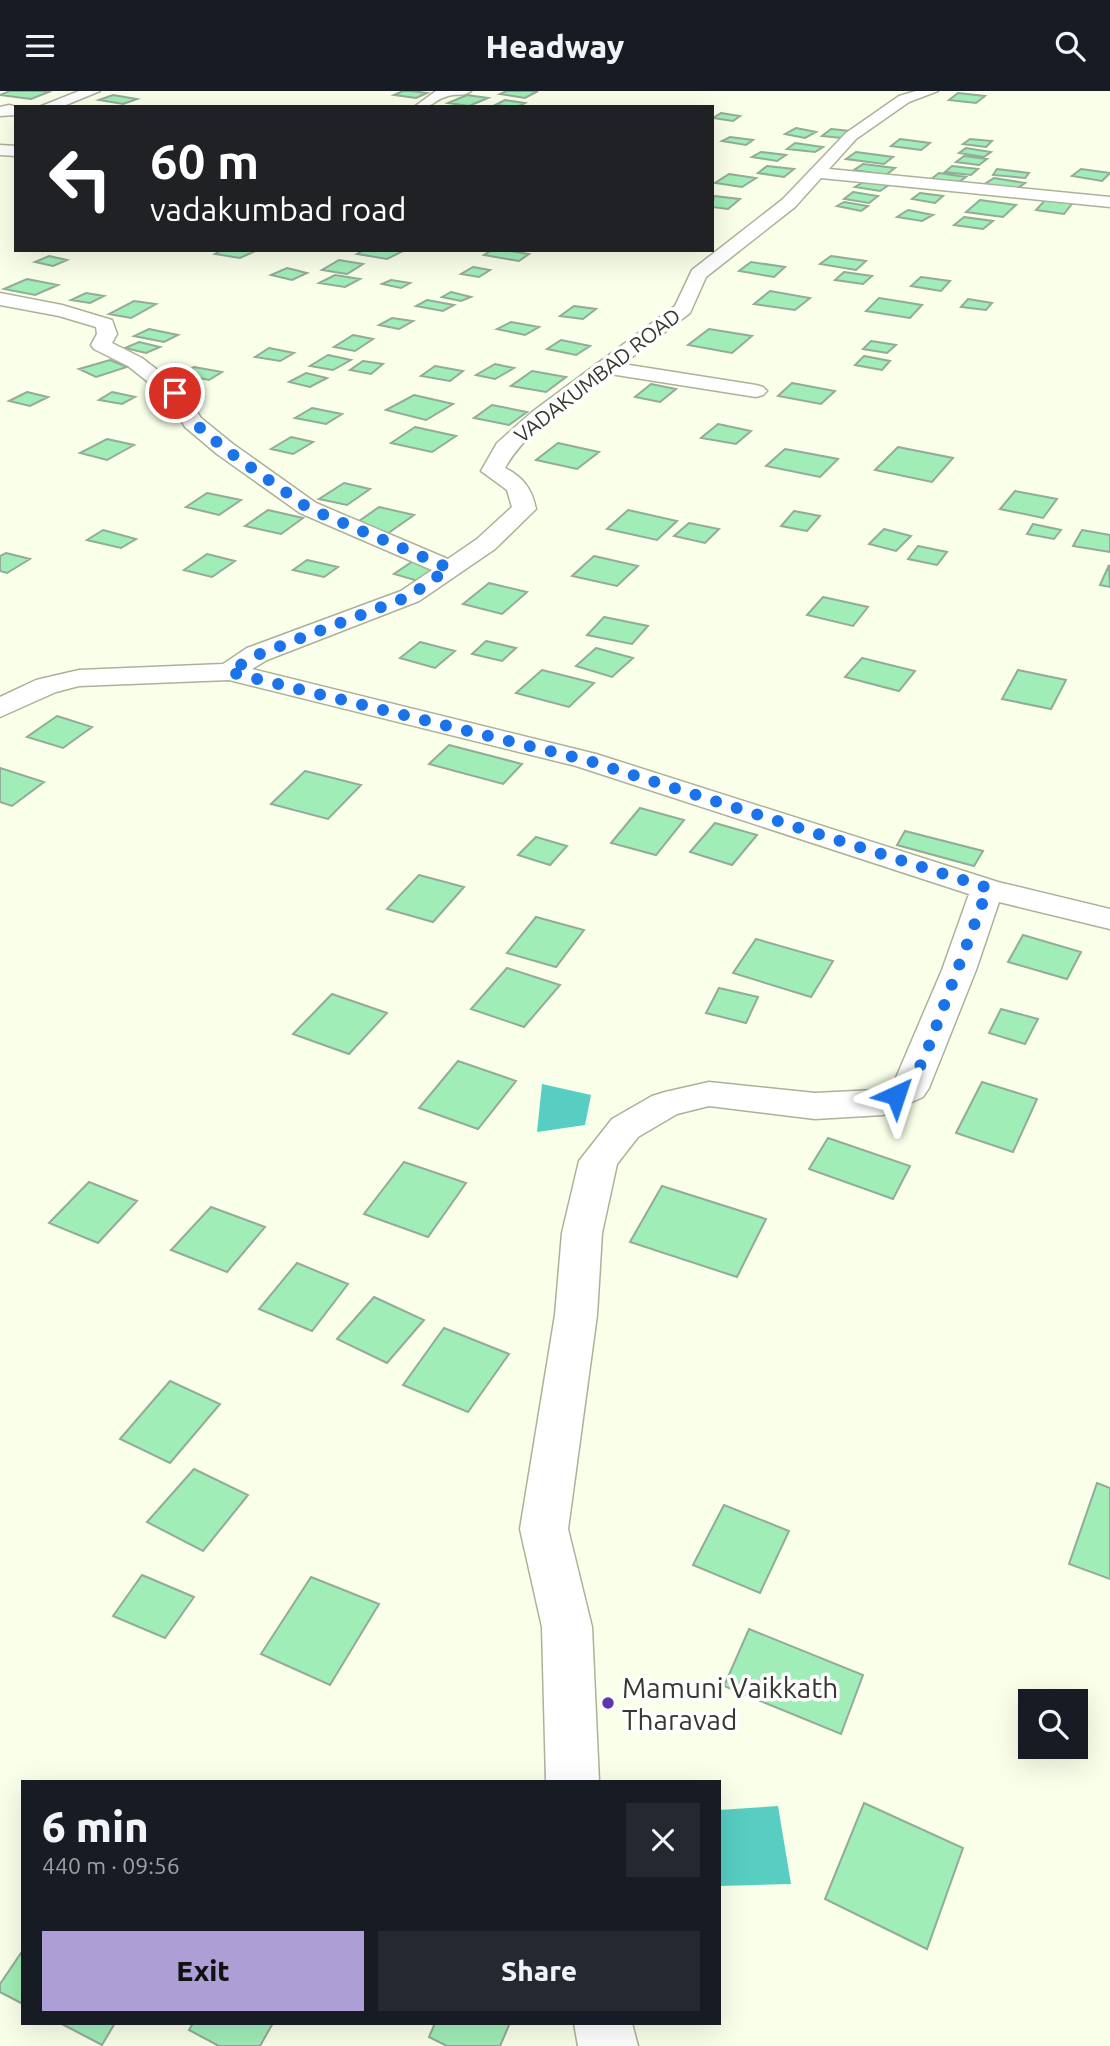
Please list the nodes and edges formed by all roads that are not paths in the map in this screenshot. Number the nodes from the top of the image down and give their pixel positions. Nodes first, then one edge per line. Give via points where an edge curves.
1 (93, 91) edge
2 (464, 91) edge
3 (930, 91) edge
4 (52, 105) edge
5 (424, 105) edge
6 (819, 173) junction
7 (1110, 202) edge
8 (705, 252) edge
9 (721, 255) junction
10 (3, 303) edge
11 (604, 367) junction
12 (756, 391) dead end
13 (449, 568) junction
14 (229, 672) junction
15 (0, 708) edge
16 (988, 888) junction
17 (1110, 919) edge
18 (572, 1780) edge
19 (603, 2025) edge
20 (608, 2046) edge

1 - 4 street
2 - 5 street via 444,92
3 - 6 street, VADAKUMBAD ROAD via 904,99 850,136
6 - 7 street
6 - 9 street, VADAKUMBAD ROAD via 752,234
8 - 9 street
9 - 11 street, VADAKUMBAD ROAD via 698,274 683,309
10 - 13 street via 62,311 105,324 107,334 101,345 135,362 175,393 193,422 298,501
11 - 12 street
11 - 13 street, VADAKUMBAD ROAD via 505,448 492,471 511,480 521,492 524,509 486,544
13 - 14 street, VADAKUMBAD ROAD via 410,596 257,655
14 - 15 street via 79,678 46,686
14 - 16 street via 586,760
16 - 17 street
16 - 18 street via 910,1088 883,1102 815,1106 709,1094 665,1105 625,1128 598,1161 582,1233 576,1315 544,1529 567,1627
19 - 20 street

